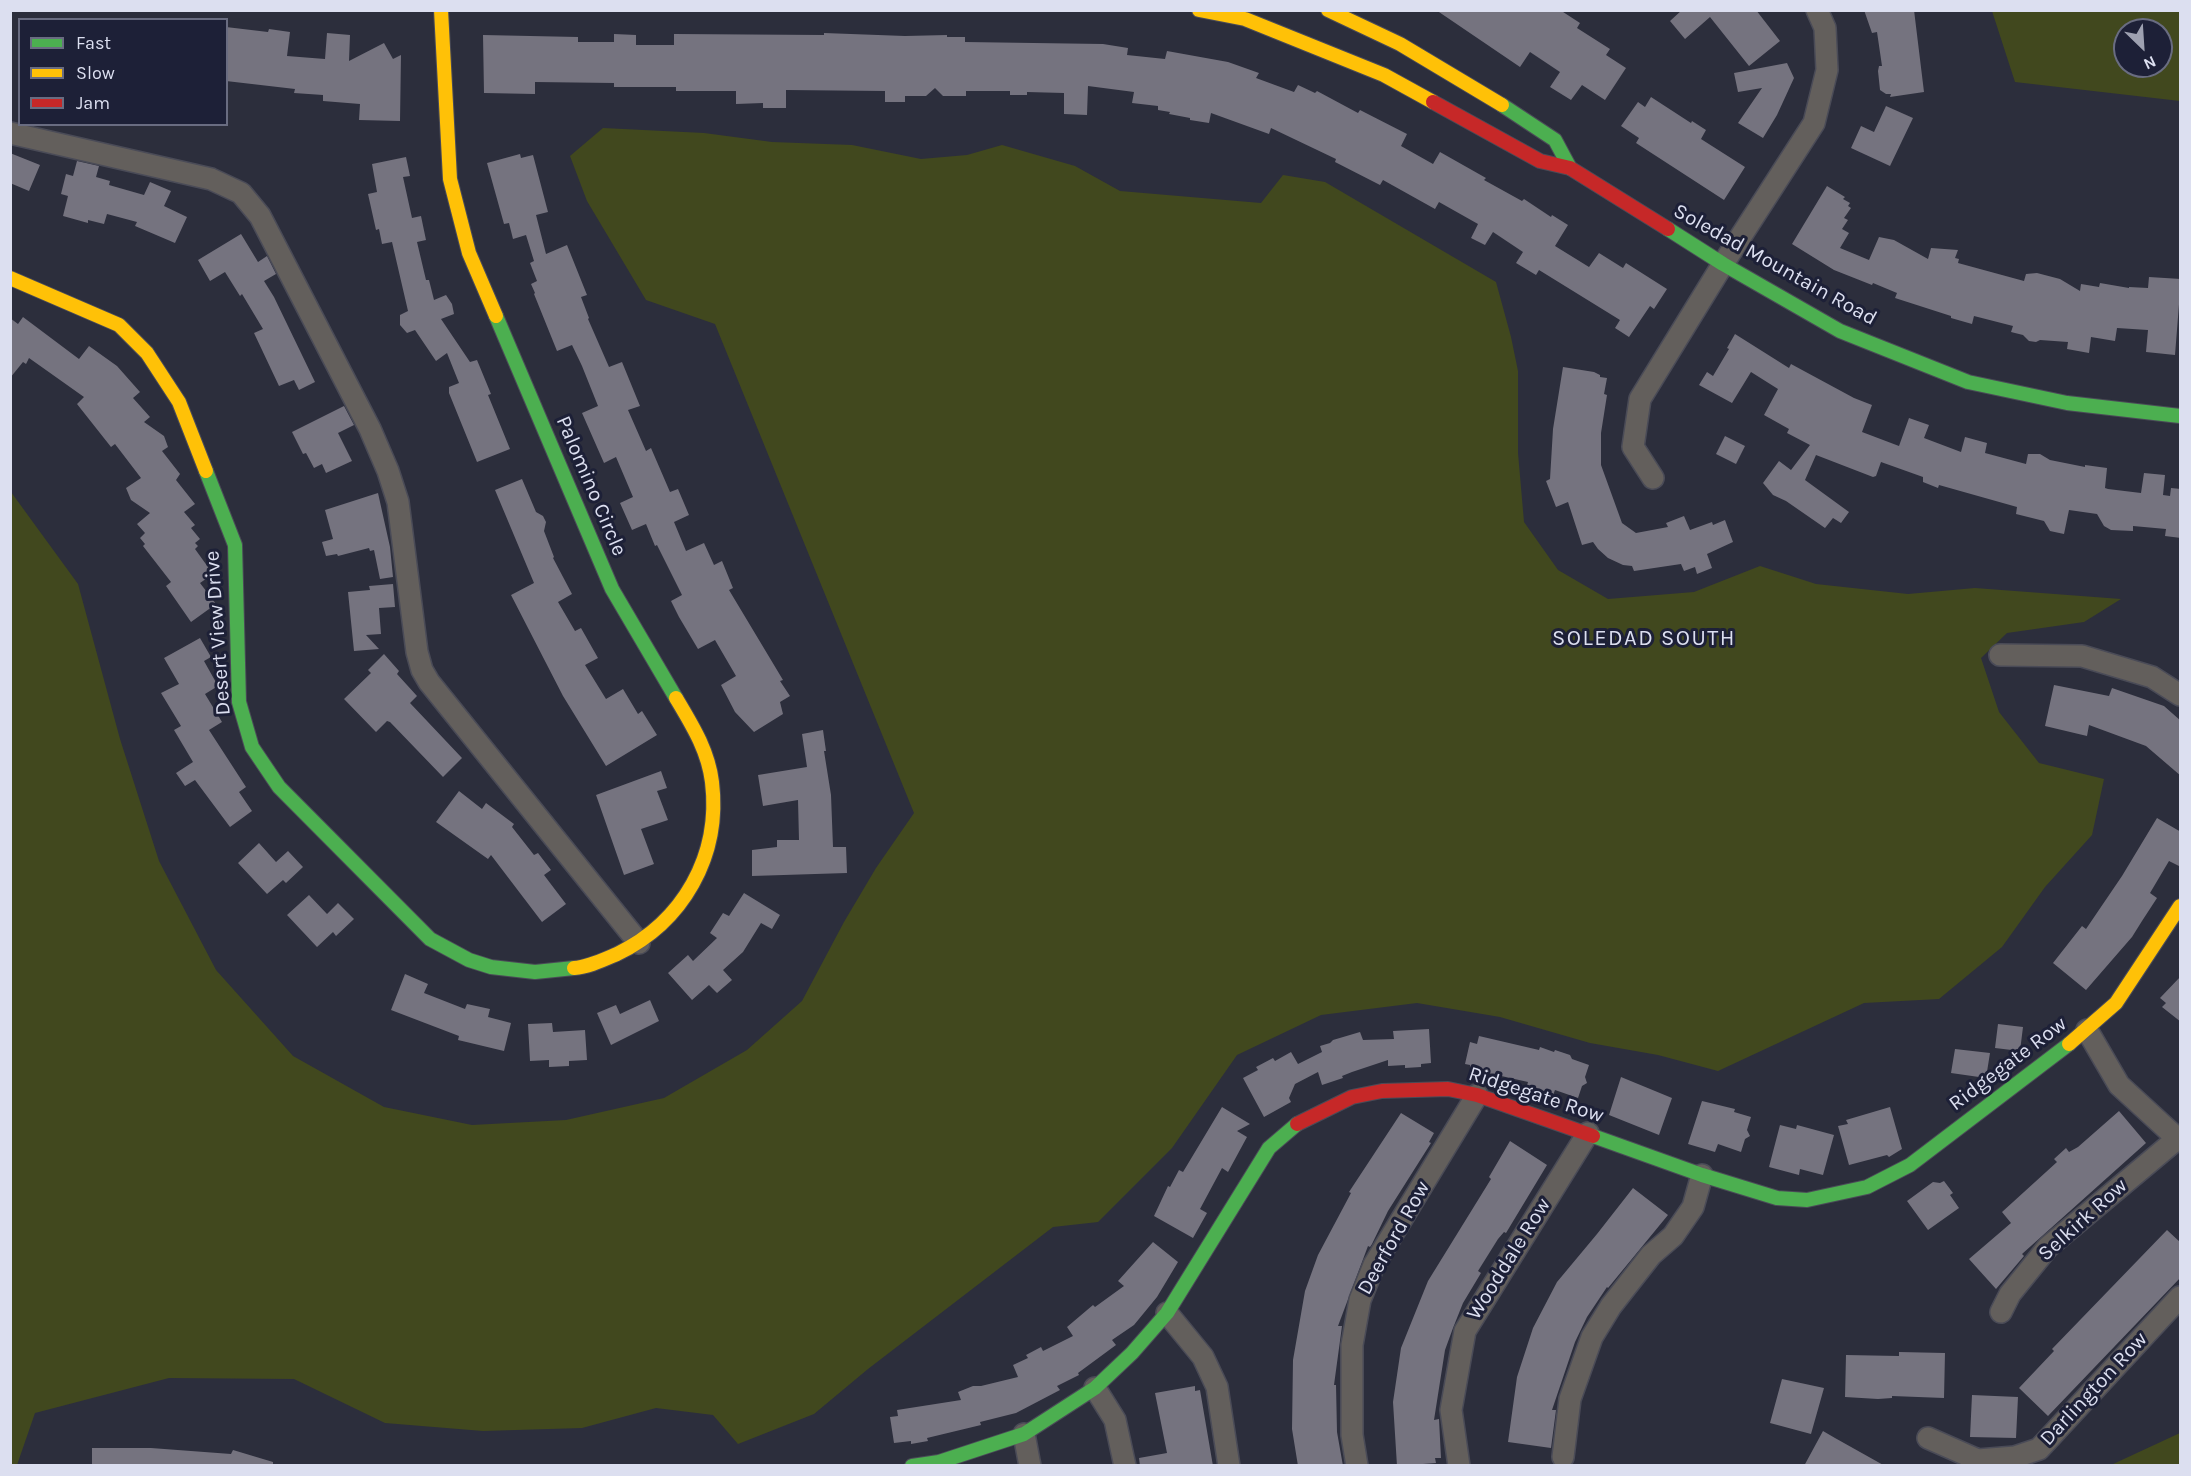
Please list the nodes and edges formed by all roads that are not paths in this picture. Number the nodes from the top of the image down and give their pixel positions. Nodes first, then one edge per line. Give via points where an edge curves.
1 (441, 10) edge
2 (1199, 10) edge
3 (1328, 10) edge
4 (1817, 10) edge
5 (1246, 14) edge
6 (10, 133) edge
7 (1570, 168) junction
8 (1723, 264) junction
9 (10, 278) edge
10 (2181, 416) edge
11 (1653, 478) dead end
12 (2000, 655) dead end
13 (2181, 695) edge
14 (2181, 906) edge
15 (639, 943) junction
16 (2087, 1030) junction
17 (1477, 1095) junction
18 (1587, 1133) junction
19 (2179, 1140) edge
20 (1702, 1175) junction
21 (2181, 1297) edge
22 (2001, 1312) dead end
23 (1167, 1313) junction
24 (1095, 1388) junction
25 (1024, 1434) junction
26 (1928, 1438) dead end
27 (1563, 1456) dead end
28 (912, 1466) edge
29 (1030, 1466) edge
30 (1125, 1466) edge
31 (1229, 1466) edge
32 (1358, 1466) edge
33 (1459, 1466) edge

1 - 15 street, Palomino Circle via 450,178 469,253 612,589 700,740 710,770 712,822 703,862 671,916
2 - 5 street, Soledad Mountain Road
3 - 7 street, Soledad Mountain Road via 1400,44 1514,112 1555,140
4 - 8 street via 1825,28 1827,70 1814,123
5 - 7 street, Soledad Mountain Road via 1384,75 1540,161
6 - 15 street via 212,179 241,193 260,216 388,471 398,502 422,670
7 - 8 street, Soledad Mountain Road
8 - 10 street, Soledad Mountain Road via 1840,331 1968,382 2067,403
8 - 11 street via 1640,399 1633,447
9 - 15 street, Desert View Drive via 119,325 147,353 179,402 235,545 240,702 252,747 279,787 430,939 469,960 513,971 557,971 600,962
12 - 13 street via 2082,656 2152,677
14 - 16 street, Ridgegate Row via 2116,1003
16 - 19 street via 2119,1085
16 - 20 street, Ridgegate Row via 1910,1165 1868,1188 1807,1200 1787,1199
17 - 18 street, Ridgegate Row
17 - 23 street, Ridgegate Row via 1448,1089 1382,1091 1352,1097 1294,1125 1269,1148
17 - 32 street, Deerford Row via 1374,1265 1359,1300 1352,1345 1352,1435
18 - 20 street, Ridgegate Row
18 - 33 street, Wooddale Row via 1465,1330 1451,1410
19 - 22 street, Selkirk Row via 2048,1247 2010,1294
20 - 27 street via 1693,1207 1673,1236 1651,1255 1611,1306 1592,1337 1570,1399
21 - 26 street, Darlington Row via 2039,1449 2015,1457 1978,1460
23 - 24 street, Ridgegate Row
23 - 31 street via 1203,1357 1217,1387
24 - 25 street, Ridgegate Row
24 - 30 street via 1115,1420
25 - 28 street, Ridgegate Row via 939,1462
25 - 29 street

